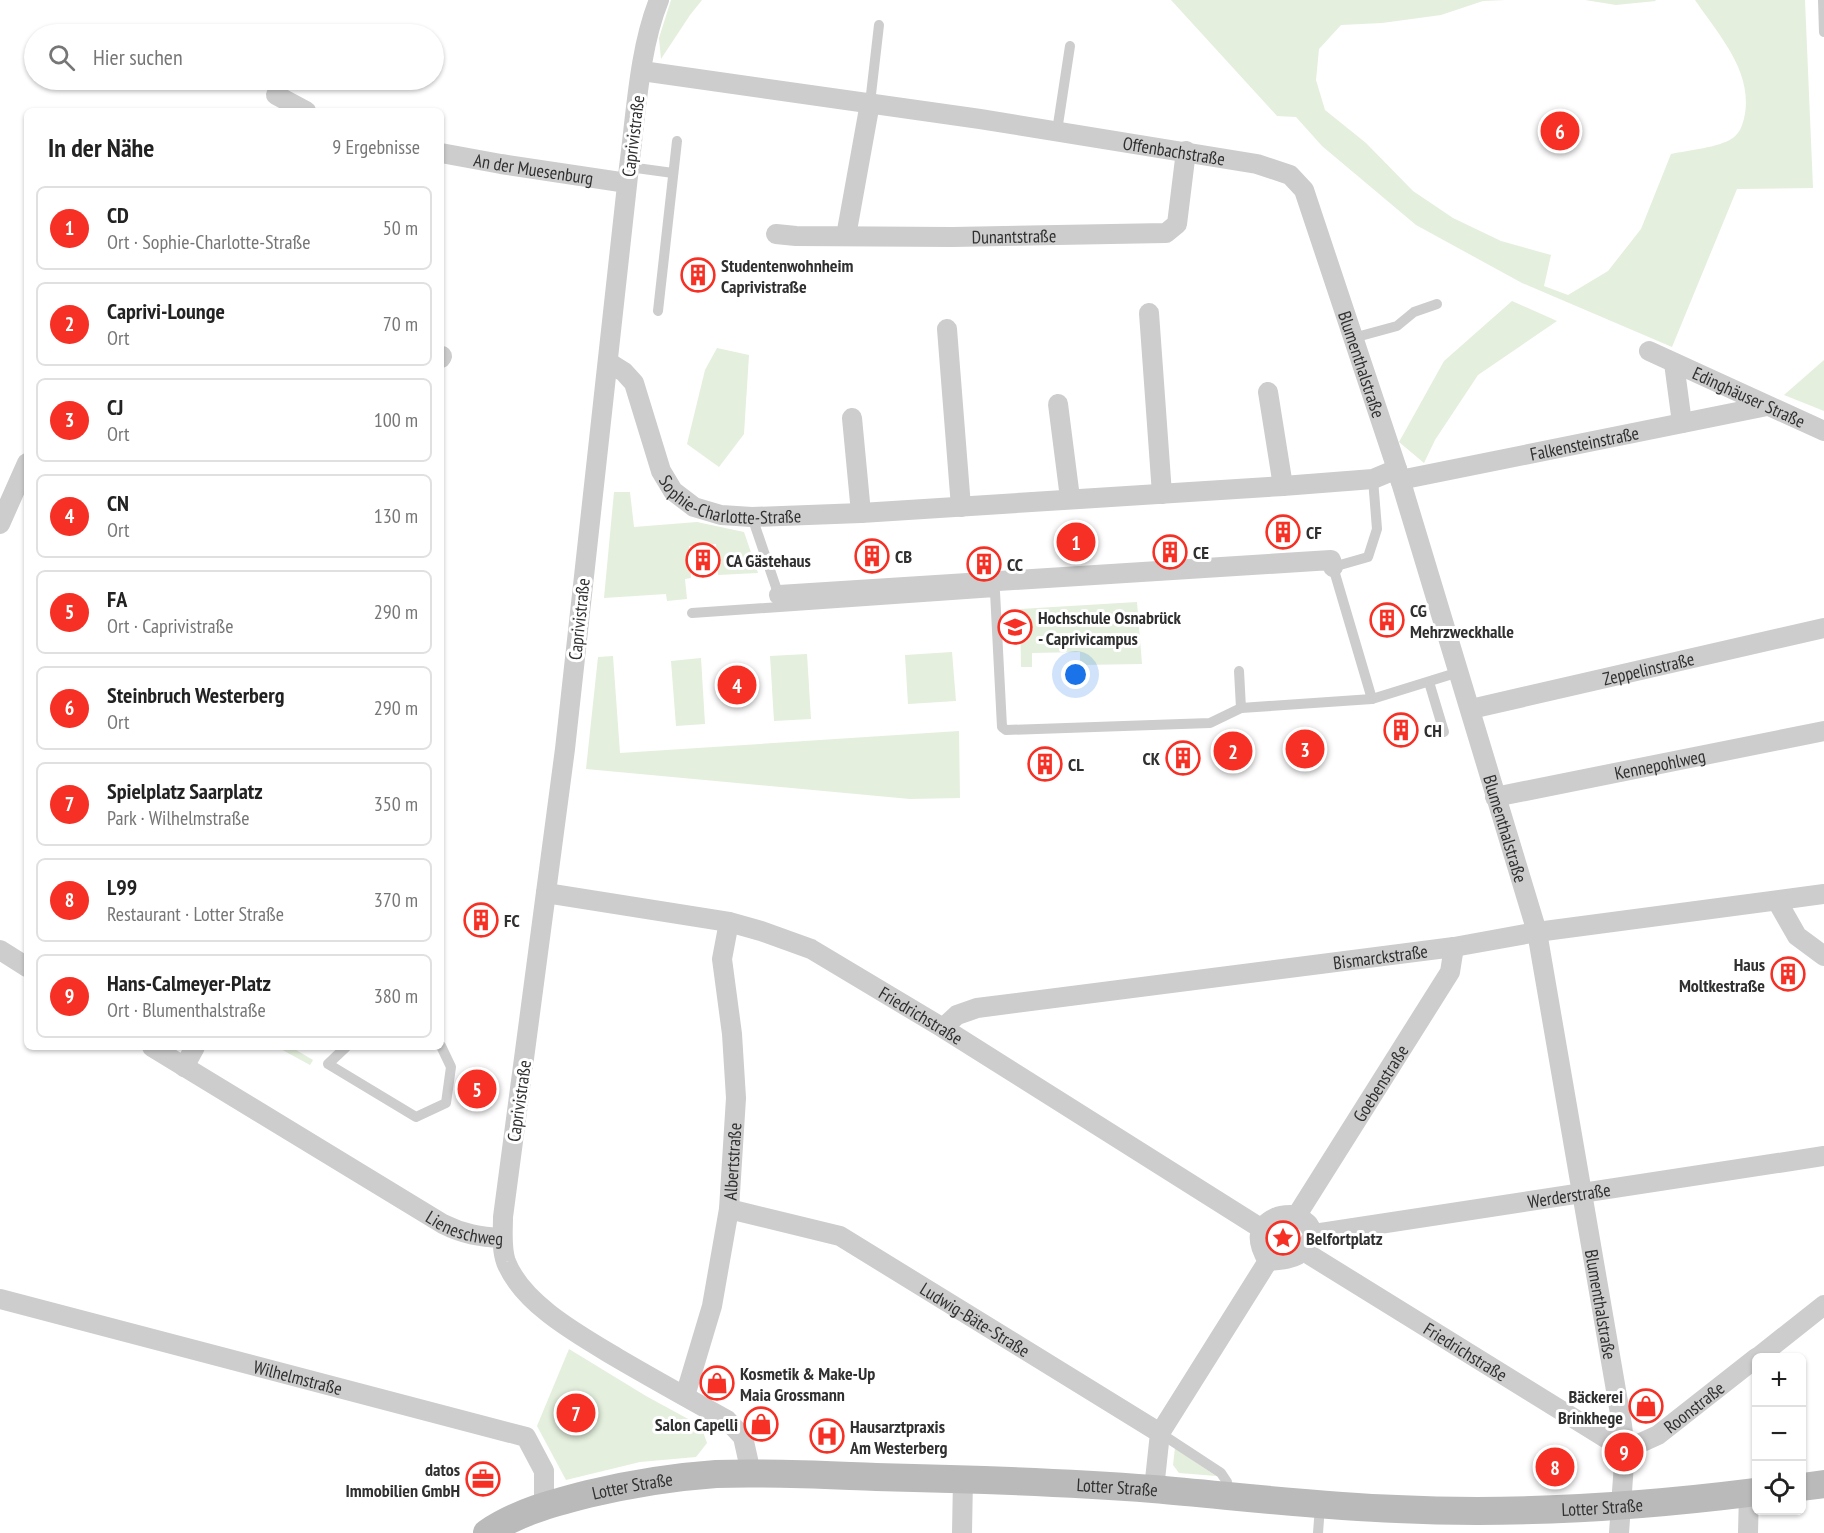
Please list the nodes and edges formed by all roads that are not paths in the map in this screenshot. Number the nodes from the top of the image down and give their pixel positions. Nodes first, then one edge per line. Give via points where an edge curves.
1 (659, 0) edge
2 (1823, 0) edge
3 (879, 25) dead end
4 (1824, 32) edge
5 (1070, 46) dead end
6 (642, 71) junction
7 (276, 95) dead end
8 (870, 103) junction
9 (300, 108) edge
10 (1057, 131) junction
11 (677, 141) dead end
12 (1186, 151) junction
13 (444, 154) edge
14 (673, 173) junction
15 (628, 175) junction
16 (1290, 175) joint
17 (776, 234) dead end
18 (846, 236) junction
19 (1437, 304) dead end
20 (658, 311) dead end
21 (1149, 313) dead end
22 (947, 329) dead end
23 (1353, 338) junction
24 (1649, 351) dead end
25 (608, 362) junction
26 (1674, 363) junction
27 (1268, 392) dead end
28 (1058, 404) dead end
29 (1767, 406) junction
30 (852, 418) dead end
31 (1682, 423) junction
32 (1824, 431) edge
33 (24, 470) edge
34 (1399, 475) junction
35 (1373, 479) junction
36 (1283, 486) junction
37 (1162, 494) junction
38 (1070, 498) junction
39 (961, 507) junction
40 (861, 513) junction
41 (752, 517) junction
42 (0, 524) edge
43 (1333, 567) junction
44 (780, 601) junction
45 (692, 613) dead end
46 (1824, 628) edge
47 (1239, 671) dead end
48 (1459, 672) junction
49 (1429, 682) junction
50 (1372, 699) junction
51 (1241, 708) junction
52 (1471, 709) junction
53 (1824, 731) edge
54 (1444, 732) dead end
55 (1495, 797) junction
56 (546, 893) junction
57 (1824, 894) edge
58 (1777, 901) junction
59 (729, 922) junction
60 (1537, 932) junction
61 (1454, 947) junction
62 (0, 950) edge
63 (1824, 956) edge
64 (24, 959) edge
65 (943, 1028) junction
66 (157, 1050) edge
67 (193, 1050) edge
68 (343, 1050) edge
69 (443, 1050) edge
70 (184, 1067) junction
71 (1824, 1156) edge
72 (1581, 1194) junction
73 (729, 1209) junction
74 (1296, 1215) junction
75 (1262, 1228) junction
76 (502, 1238) junction
77 (1310, 1243) junction
78 (1268, 1261) junction
79 (0, 1299) edge
80 (1824, 1305) edge
81 (1763, 1353) edge
82 (1752, 1362) edge
83 (685, 1396) junction
84 (1160, 1433) junction
85 (1625, 1450) junction
86 (751, 1473) junction
87 (963, 1479) junction
88 (1824, 1484) edge
89 (1806, 1486) edge
90 (1154, 1489) junction
91 (1752, 1493) edge
92 (1228, 1496) junction
93 (1752, 1501) edge
94 (544, 1505) junction
95 (1319, 1519) edge
96 (1620, 1520) edge
97 (487, 1533) edge
98 (962, 1533) edge
99 (1748, 1533) edge

1 - 6 street, Caprivistraße
2 - 4 lane
3 - 8 lane
5 - 10 lane
6 - 8 street, Offenbachstraße
6 - 15 street, Caprivistraße
7 - 9 street
8 - 10 street, Offenbachstraße
8 - 18 street
10 - 12 street, Offenbachstraße
11 - 14 lane
12 - 16 street, Offenbachstraße via 1257,164
12 - 18 street, Dunantstraße via 1177,224 1166,233
13 - 15 street, An der Muesenburg via 501,164
14 - 15 lane
14 - 20 lane
15 - 25 street, Caprivistraße
16 - 23 street, Blumenthalstraße via 1304,190
17 - 18 street, Dunantstraße
19 - 23 lane via 1414,312 1397,326
21 - 37 street
22 - 39 street
23 - 34 street, Blumenthalstraße
24 - 26 street, Edinghäuser Straße
25 - 41 street, Sophie-Charlotte-Straße via 633,383 661,471 673,491 694,507 721,515
25 - 56 street, Caprivistraße
26 - 29 street, Edinghäuser Straße
26 - 31 street, Edinghäuser Straße
27 - 36 street
28 - 38 street
29 - 31 street, Falkensteinstraße
29 - 32 street, Edinghäuser Straße
30 - 40 street
31 - 34 street, Falkensteinstraße
33 - 42 street
34 - 35 street, Sophie-Charlotte-Straße
34 - 48 street, Blumenthalstraße
35 - 36 street, Sophie-Charlotte-Straße
35 - 43 lane via 1377,529 1368,557
36 - 37 street, Sophie-Charlotte-Straße
37 - 38 street, Sophie-Charlotte-Straße
38 - 39 street, Sophie-Charlotte-Straße
39 - 40 street, Sophie-Charlotte-Straße
40 - 41 street, Sophie-Charlotte-Straße
41 - 44 lane
43 - 44 street via 1331,560
43 - 50 lane
44 - 45 lane
44 - 51 lane via 995,592 1002,727 1006,730 1210,723
46 - 52 street, Zeppelinstraße
47 - 51 lane
48 - 49 lane
48 - 52 street, Blumenthalstraße
49 - 50 lane
49 - 54 lane
50 - 51 lane
52 - 55 street, Blumenthalstraße
53 - 55 street, Kennepohlweg
55 - 60 street, Blumenthalstraße
56 - 59 street, Friedrichstraße
56 - 76 street, Caprivistraße
57 - 58 street, Bismarckstraße
58 - 60 street, Bismarckstraße
58 - 63 street via 1797,936
59 - 65 street, Friedrichstraße via 811,949
59 - 73 street, Albertstraße via 722,960 736,1098
60 - 61 street, Bismarckstraße
60 - 72 street, Blumenthalstraße
61 - 65 street, Bismarckstraße via 977,1008 957,1015
61 - 74 street, Goebenstraße via 1450,972
62 - 64 street
65 - 75 street, Friedrichstraße
66 - 70 street, Lieneschweg
67 - 70 street
68 - 69 lane via 328,1064 416,1117 446,1103 451,1067
70 - 76 street, Lieneschweg via 444,1224 479,1237
71 - 72 street, Werderstraße
72 - 77 street, Werderstraße
72 - 85 street, Blumenthalstraße
73 - 83 street, Albertstraße via 712,1306
73 - 84 street, Ludwig-Bäte-Straße via 840,1236
74 - 75 street via 1278,1216
74 - 77 street via 1308,1224
75 - 78 street via 1260,1248
76 - 83 street, Lieneschweg via 506,1261 516,1280 561,1324
77 - 78 street via 1289,1258
77 - 85 street, Friedrichstraße
78 - 84 street
79 - 94 street, Wilhelmstraße via 526,1437 544,1471
80 - 81 street, Roonstraße
82 - 85 street, Roonstraße via 1658,1435
83 - 86 street, Lieneschweg via 727,1420 743,1437
84 - 90 street
84 - 92 lane via 1221,1473 1227,1482
85 - 96 street, Blumenthalstraße
86 - 87 street, Lotter Straße
86 - 94 street, Lotter Straße via 633,1484
87 - 90 street, Lotter Straße
87 - 98 street
88 - 89 street
90 - 92 street, Lotter Straße
91 - 96 street, Lotter Straße
92 - 95 street, Lotter Straße
93 - 99 street
94 - 97 street, Lotter Straße
95 - 96 street, Lotter Straße via 1450,1511

